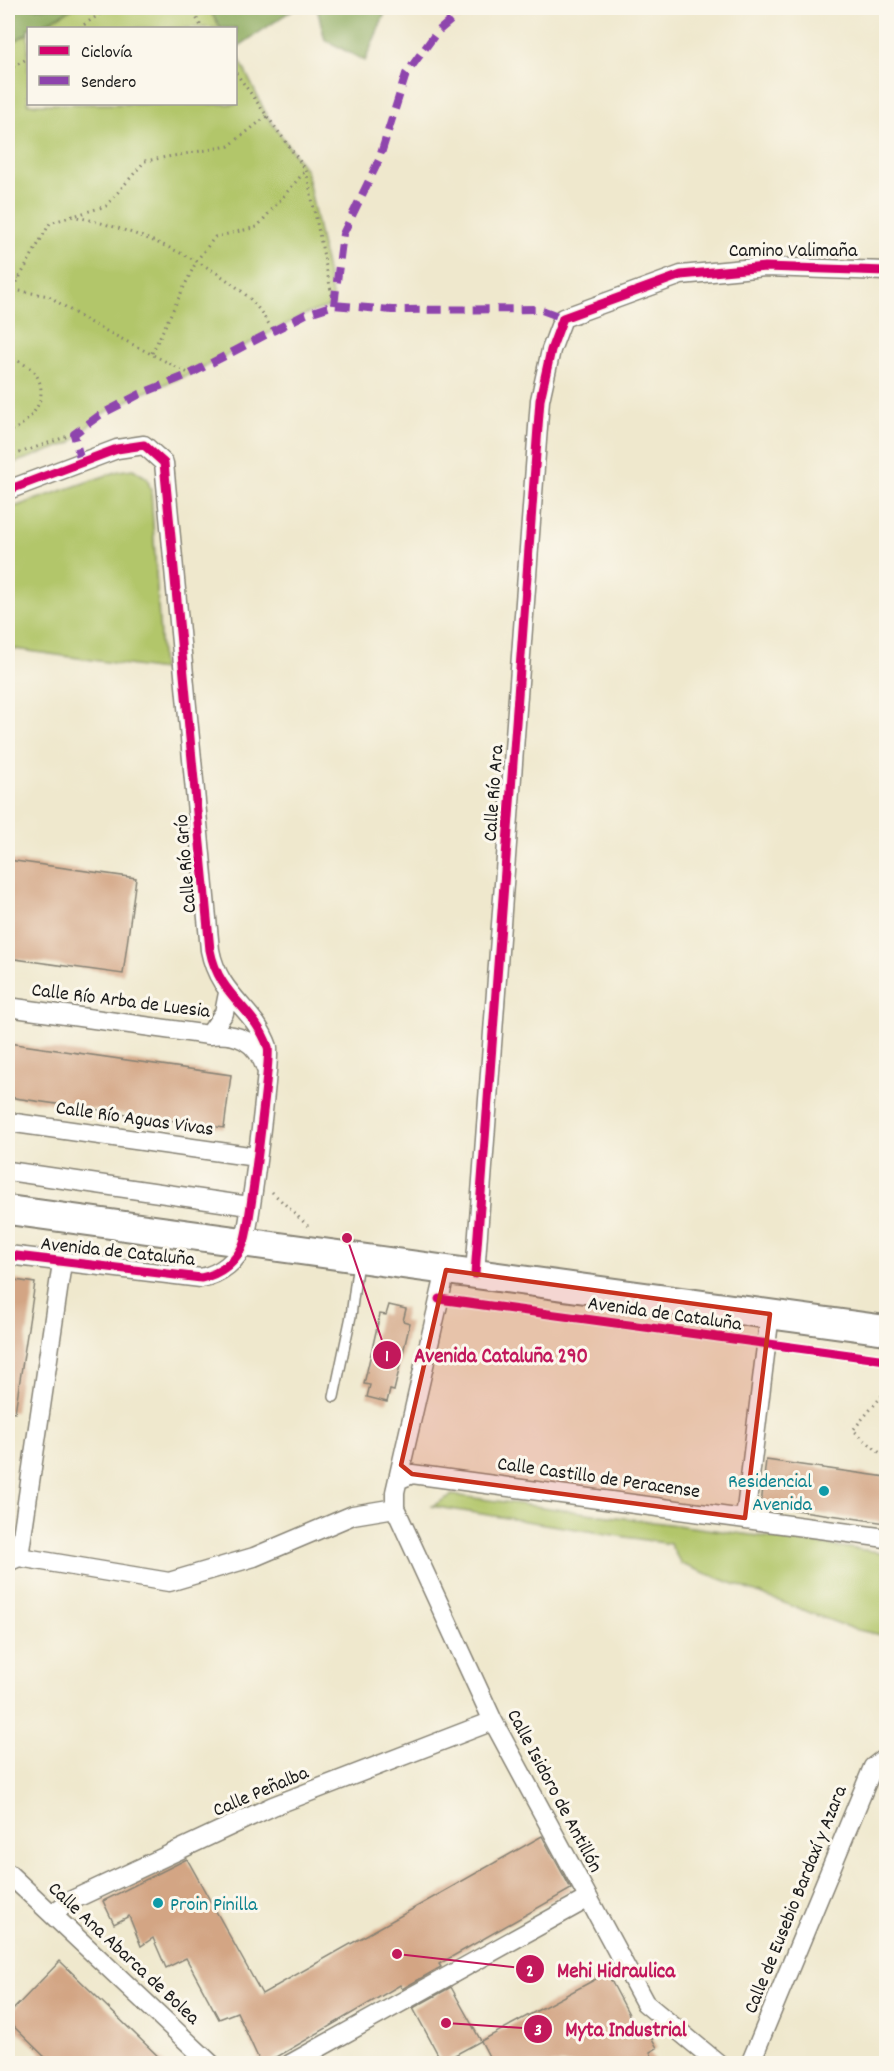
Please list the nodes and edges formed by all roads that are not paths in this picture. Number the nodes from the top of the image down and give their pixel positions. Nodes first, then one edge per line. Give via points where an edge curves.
1 (886, 272) edge
2 (563, 318) joint
3 (8, 490) edge
4 (233, 999) junction
5 (8, 1007) edge
6 (229, 1033) junction
7 (209, 1035) junction
8 (267, 1074) junction
9 (8, 1122) edge
10 (256, 1157) junction
11 (8, 1171) edge
12 (249, 1206) junction
13 (8, 1210) edge
14 (244, 1243) junction
15 (8, 1255) edge
16 (358, 1258) junction
17 (62, 1263) junction
18 (446, 1270) junction
19 (475, 1274) junction
20 (770, 1314) junction
21 (886, 1330) edge
22 (334, 1397) dead end
23 (404, 1473) junction
24 (395, 1508) junction
25 (745, 1518) junction
26 (886, 1538) edge
27 (13, 1560) edge
28 (493, 1721) junction
29 (886, 1757) edge
30 (8, 1873) edge
31 (587, 1899) junction
32 (52, 1914) junction
33 (211, 2064) edge
34 (290, 2064) edge
35 (719, 2064) edge
36 (750, 2064) edge

1 - 2 street, Camino Valimaña via 765,267 681,275
2 - 19 street, Calle Río Ara via 550,350 540,400
3 - 4 street, Calle Río Grío via 117,449 144,445 164,463 210,950 212,962
4 - 6 street, Calle Río Arba de Luesia via 238,1014
4 - 7 street
4 - 8 street, Calle Río Grío via 255,1022 268,1048
5 - 7 street, Calle Río Arba de Luesia
6 - 7 street, Calle Río Arba de Luesia
6 - 8 street, Calle Río Arba de Luesia via 253,1046
8 - 10 street, Calle Río Grío
9 - 10 street, Calle Río Aguas Vivas
10 - 12 street, Calle Río Grío
11 - 12 street
12 - 14 street, Calle Río Grío
13 - 14 main road, Avenida de Cataluña
14 - 16 main road, Avenida de Cataluña
14 - 17 street, Avenida de Cataluña via 225,1268 201,1278
15 - 17 street, Avenida de Cataluña
16 - 18 main road, Avenida de Cataluña
16 - 22 lane
17 - 27 street
18 - 19 main road, Avenida de Cataluña
18 - 23 street
19 - 20 main road, Avenida de Cataluña
20 - 21 main road, Avenida de Cataluña
20 - 25 street
23 - 24 street
23 - 25 street, Calle Castillo de Peracense
24 - 27 street via 353,1515 254,1557 169,1582
24 - 28 street, Calle Isidoro de Antillón
25 - 26 street, Calle Castillo de Peracense
28 - 31 street, Calle Isidoro de Antillón
28 - 32 street, Calle Peñalba via 273,1806 70,1901
29 - 36 street, Calle de Eusebio Bardaxí y Azara via 873,1767
30 - 32 street, Calle Ana Abarca de Bolea
31 - 34 street
31 - 35 street, Calle Isidoro de Antillón via 645,2003
32 - 33 street, Calle Ana Abarca de Bolea

